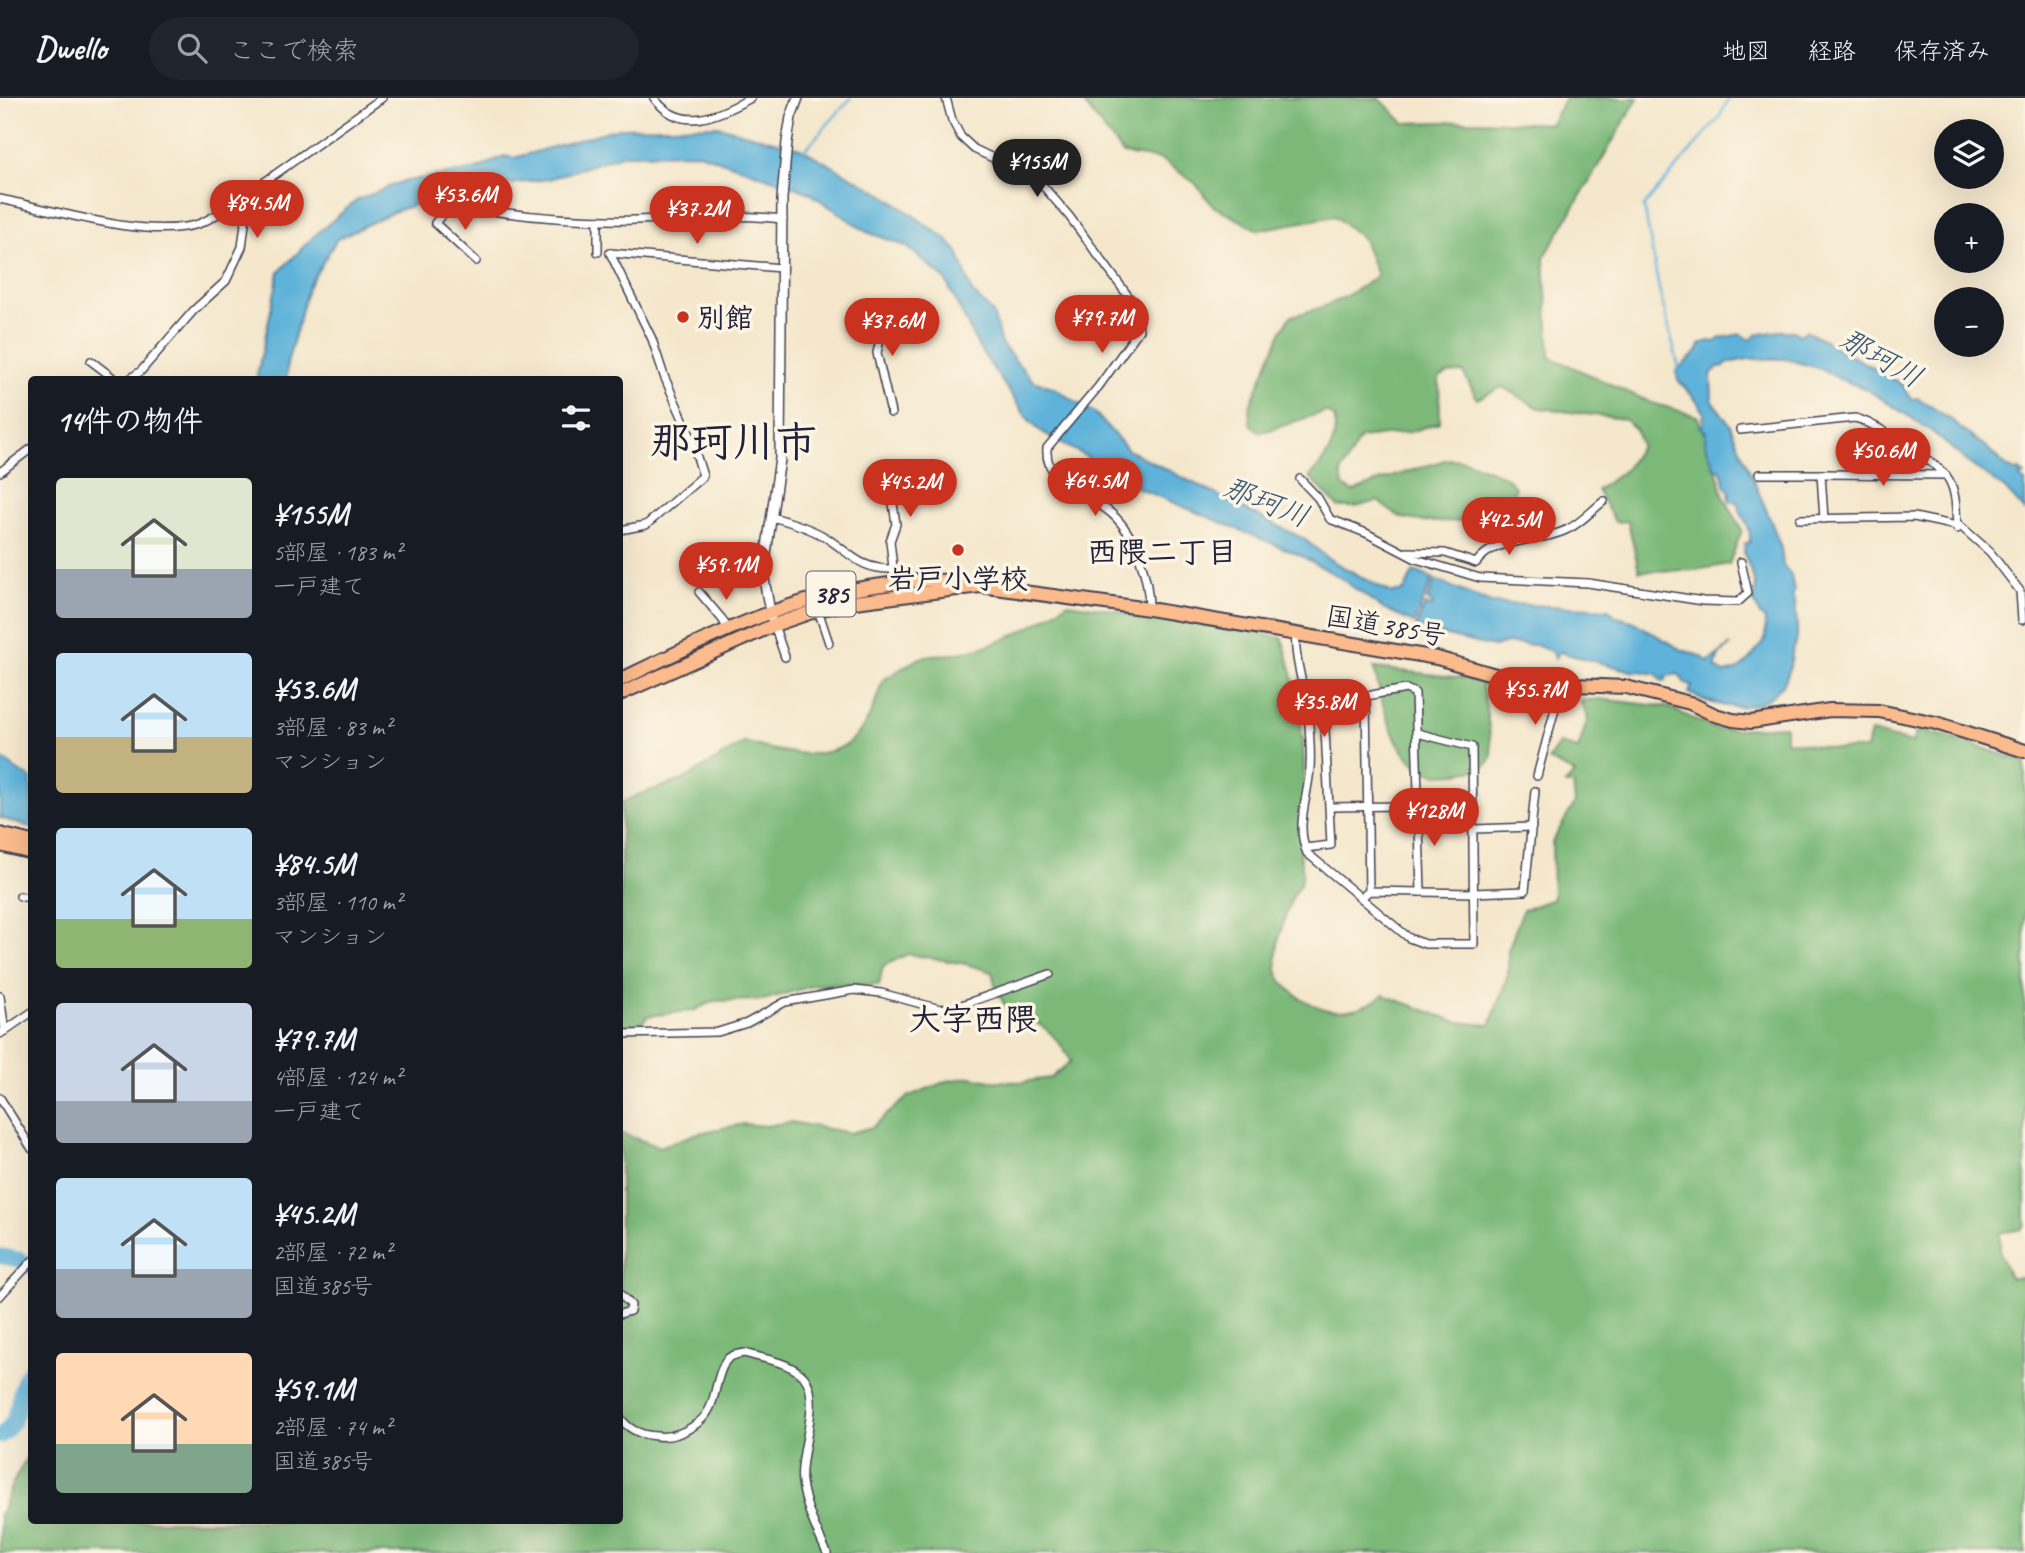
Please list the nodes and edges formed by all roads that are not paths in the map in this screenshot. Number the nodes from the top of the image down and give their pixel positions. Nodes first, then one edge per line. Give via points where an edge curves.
1 (382, 98) edge
2 (654, 98) edge
3 (751, 98) edge
4 (798, 98) edge
5 (946, 98) edge
6 (249, 193) junction
7 (0, 199) edge
8 (783, 219) junction
9 (598, 220) junction
10 (598, 252) dead end
11 (476, 261) dead end
12 (781, 268) junction
13 (888, 303) dead end
14 (91, 361) dead end
15 (111, 376) edge
16 (133, 376) edge
17 (891, 412) dead end
18 (1740, 430) dead end
19 (28, 451) edge
20 (891, 470) dead end
21 (0, 472) edge
22 (1759, 474) dead end
23 (1821, 474) junction
24 (1946, 475) junction
25 (1300, 479) dead end
26 (1604, 501) dead end
27 (772, 517) junction
28 (1800, 519) dead end
29 (1824, 519) junction
30 (1957, 526) junction
31 (623, 529) edge
32 (1403, 552) junction
33 (1741, 562) dead end
34 (896, 583) junction
35 (699, 592) dead end
36 (1149, 609) junction
37 (818, 610) junction
38 (768, 612) junction
39 (2022, 620) dead end
40 (774, 625) junction
41 (727, 629) junction
42 (1296, 634) junction
43 (829, 643) dead end
44 (785, 657) dead end
45 (623, 679) edge
46 (1561, 686) junction
47 (623, 693) edge
48 (1366, 698) junction
49 (1417, 733) junction
50 (2025, 751) edge
51 (1537, 776) dead end
52 (1535, 791) dead end
53 (1472, 805) junction
54 (1419, 806) junction
55 (1331, 807) junction
56 (1368, 807) junction
57 (1532, 827) junction
58 (1474, 829) junction
59 (0, 834) edge
60 (28, 841) edge
61 (0, 845) edge
62 (1305, 848) junction
63 (28, 852) edge
64 (1369, 891) junction
65 (1421, 892) junction
66 (1473, 893) junction
67 (20, 896) dead end
68 (28, 898) edge
69 (1361, 898) junction
70 (1050, 974) dead end
71 (0, 996) edge
72 (28, 1015) edge
73 (3, 1033) edge
74 (623, 1034) edge
75 (0, 1098) edge
76 (28, 1143) edge
77 (28, 1265) edge
78 (0, 1296) edge
79 (623, 1296) edge
80 (623, 1313) edge
81 (623, 1421) edge
82 (827, 1553) edge

1 - 6 street
2 - 3 street via 667,114 683,118 720,115
4 - 8 street via 787,142
5 - 36 street via 961,137 974,149 1037,179 1137,308 1139,330 1047,448 1046,461 1052,474 1114,514 1124,527 1145,578
6 - 7 street via 201,223 160,230
6 - 16 street via 242,247 226,281
8 - 9 street
8 - 12 street
9 - 10 street
9 - 11 street via 449,208 435,223
12 - 27 street via 780,459
12 - 31 street via 610,253 652,339 703,476 646,524
13 - 17 street via 877,353
14 - 15 street
18 - 24 street via 1855,418 1873,424
19 - 21 street
20 - 34 street via 896,524 890,541
22 - 23 street
23 - 24 street
23 - 29 street
24 - 30 street via 1954,492
25 - 32 street via 1329,519
26 - 32 street via 1569,529 1502,543 1476,563 1445,553
27 - 34 street via 826,538 850,558 880,570
27 - 38 street via 763,574
28 - 29 street
29 - 30 street via 1914,517
30 - 39 street via 1990,552 2020,591
32 - 33 street via 1480,578 1588,583 1703,601 1738,602 1748,593
34 - 36 highway, 国道385号 / 385 via 980,586
34 - 37 highway, 国道385号 / 385
34 - 38 highway, 国道385号 / 385 via 850,589
35 - 41 street
36 - 42 highway, 国道385号 / 385
37 - 40 highway, 国道385号 / 385
37 - 43 street
38 - 40 street
38 - 41 highway, 国道385号 / 385
40 - 44 street
40 - 47 highway, 国道385号 / 385
41 - 45 highway, 国道385号 / 385
42 - 46 highway, 国道385号 / 385 via 1437,658 1523,683
42 - 62 street via 1294,648 1309,722 1310,768 1300,829
46 - 50 highway, 国道385号 / 385 via 1649,691 1724,718 1752,722 1830,710 1879,711
46 - 51 street
48 - 49 street via 1406,689 1415,693
48 - 55 street via 1342,704 1327,722
48 - 56 street
49 - 53 street via 1472,747
49 - 54 street
52 - 57 street
53 - 54 street
53 - 58 street
54 - 56 street
54 - 65 street
55 - 56 street
55 - 62 street via 1331,845
56 - 64 street
57 - 58 street
57 - 66 street via 1525,891
58 - 66 street
59 - 60 highway
61 - 63 highway
62 - 69 street
64 - 65 street
64 - 69 street
65 - 66 street
66 - 69 street via 1474,944 1416,942
67 - 68 street
70 - 74 street via 956,1007 940,1009 854,990 785,1002 747,1023 718,1032
71 - 73 street
72 - 73 street
75 - 76 street
77 - 78 street
79 - 80 street via 631,1306
81 - 82 street via 645,1435 686,1432 706,1416 726,1362 736,1354 798,1371 812,1394 802,1483

